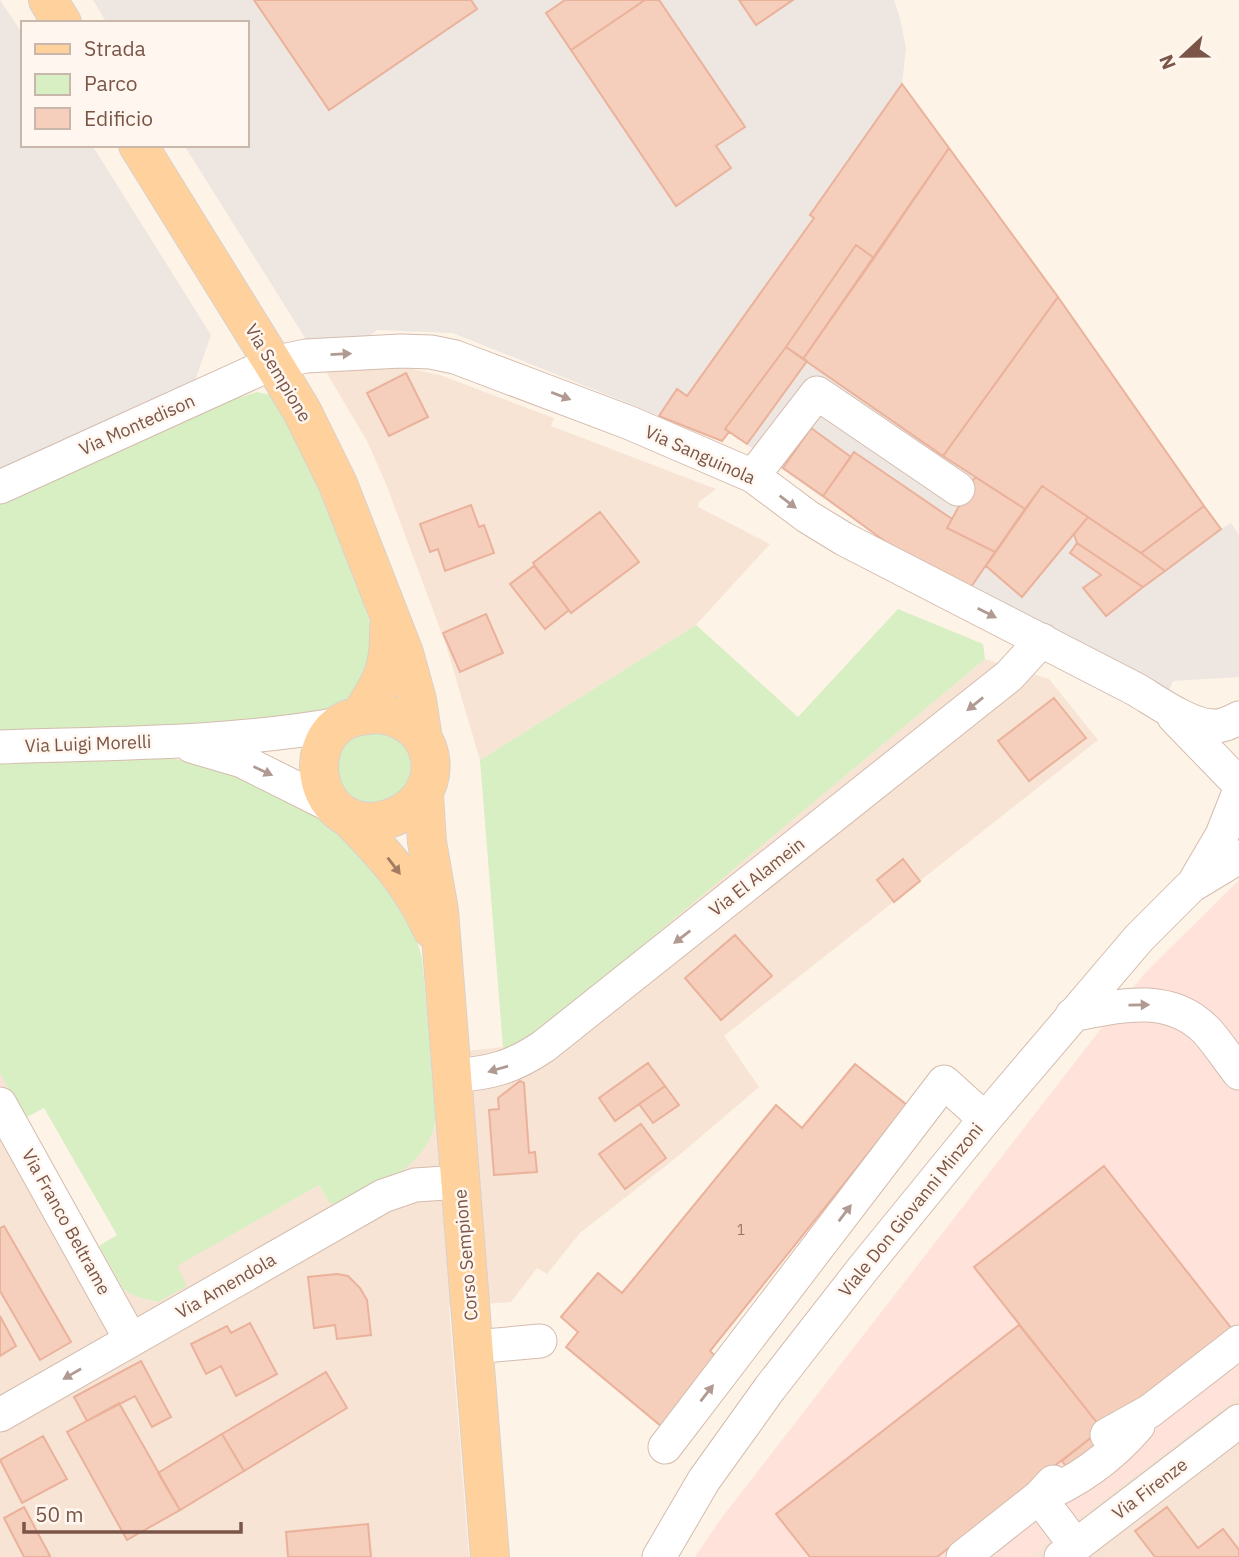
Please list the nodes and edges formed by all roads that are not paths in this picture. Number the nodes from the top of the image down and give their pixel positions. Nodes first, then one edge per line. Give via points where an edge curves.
1 (48, 0) edge
2 (61, 21) edge
3 (139, 147) edge
4 (273, 363) junction
5 (753, 476) junction
6 (0, 487) edge
7 (958, 489) dead end
8 (389, 615) junction
9 (1042, 640) junction
10 (1165, 708) junction
11 (1239, 718) edge
12 (350, 720) junction
13 (423, 740) junction
14 (175, 741) junction
15 (0, 747) edge
16 (1239, 749) edge
17 (1239, 787) edge
18 (424, 795) junction
19 (341, 811) junction
20 (1239, 858) edge
21 (1191, 886) junction
22 (442, 954) junction
23 (1072, 1015) junction
24 (1239, 1073) edge
25 (452, 1076) junction
26 (0, 1104) edge
27 (985, 1119) junction
28 (461, 1182) junction
29 (131, 1340) junction
30 (540, 1341) dead end
31 (1239, 1342) edge
32 (474, 1348) junction
33 (1150, 1411) junction
34 (0, 1415) edge
35 (1239, 1421) edge
36 (1107, 1435) dead end
37 (1067, 1468) dead end
38 (704, 1480) junction
39 (1039, 1497) junction
40 (1069, 1551) edge
41 (490, 1557) edge
42 (659, 1557) edge
43 (962, 1557) edge

1 - 2 main road
3 - 4 main road, Via Sempione
4 -> 5 street, Via Sanguinola via 306,356 401,351 443,354 630,423
4 - 6 street, Via Montedison
4 - 8 main road, Via Sempione via 338,484
5 - 7 street via 817,393
5 -> 9 street, Via Sanguinola via 844,539
8 - 12 main road, Via Sempione via 386,671
8 - 13 main road, Via Sempione via 412,678
9 - 10 street, Via Sanguinola
9 -> 25 street, Via El Alamein via 1009,676 544,1046 498,1070
10 - 11 street, Via Sanguinola via 1211,726
10 - 17 street, Via Sanguinola
12 - 13 main road via 395,716
12 - 14 street, Via Luigi Morelli via 310,729
12 - 19 main road via 325,742 319,767 323,791
13 - 18 main road via 431,770
14 - 15 street, Via Luigi Morelli
14 -> 19 street, Via Luigi Morelli via 242,761
16 - 17 street, Viale Don Giovanni Minzoni
17 - 21 street, Viale Don Giovanni Minzoni via 1222,835
18 - 19 main road via 402,813 384,820 366,822
18 - 22 main road, Corso Sempione
19 -> 22 main road, Corso Sempione via 399,872 425,914
20 - 21 street, Viale Don Giovanni Minzoni
21 - 23 street, Viale Don Giovanni Minzoni via 1126,951
22 - 25 main road, Corso Sempione
23 -> 24 street via 1141,1004 1170,1009 1204,1029
23 - 27 street, Viale Don Giovanni Minzoni
25 - 28 main road, Corso Sempione
26 - 29 street, Via Franco Beltrame
27 - 38 street, Viale Don Giovanni Minzoni via 826,1314
38 -> 27 street via 655,1439 944,1082
28 - 29 street, Via Amendola via 415,1185 383,1196
28 - 32 main road, Corso Sempione
29 -> 34 street, Via Amendola
30 - 32 street
31 - 33 street
32 - 41 main road, Corso Sempione
33 - 36 street
33 - 39 street via 1118,1448 1077,1479
35 - 40 street, Via Firenze
37 - 39 street
38 - 42 street, Viale Don Giovanni Minzoni
39 - 40 street
39 - 43 street

